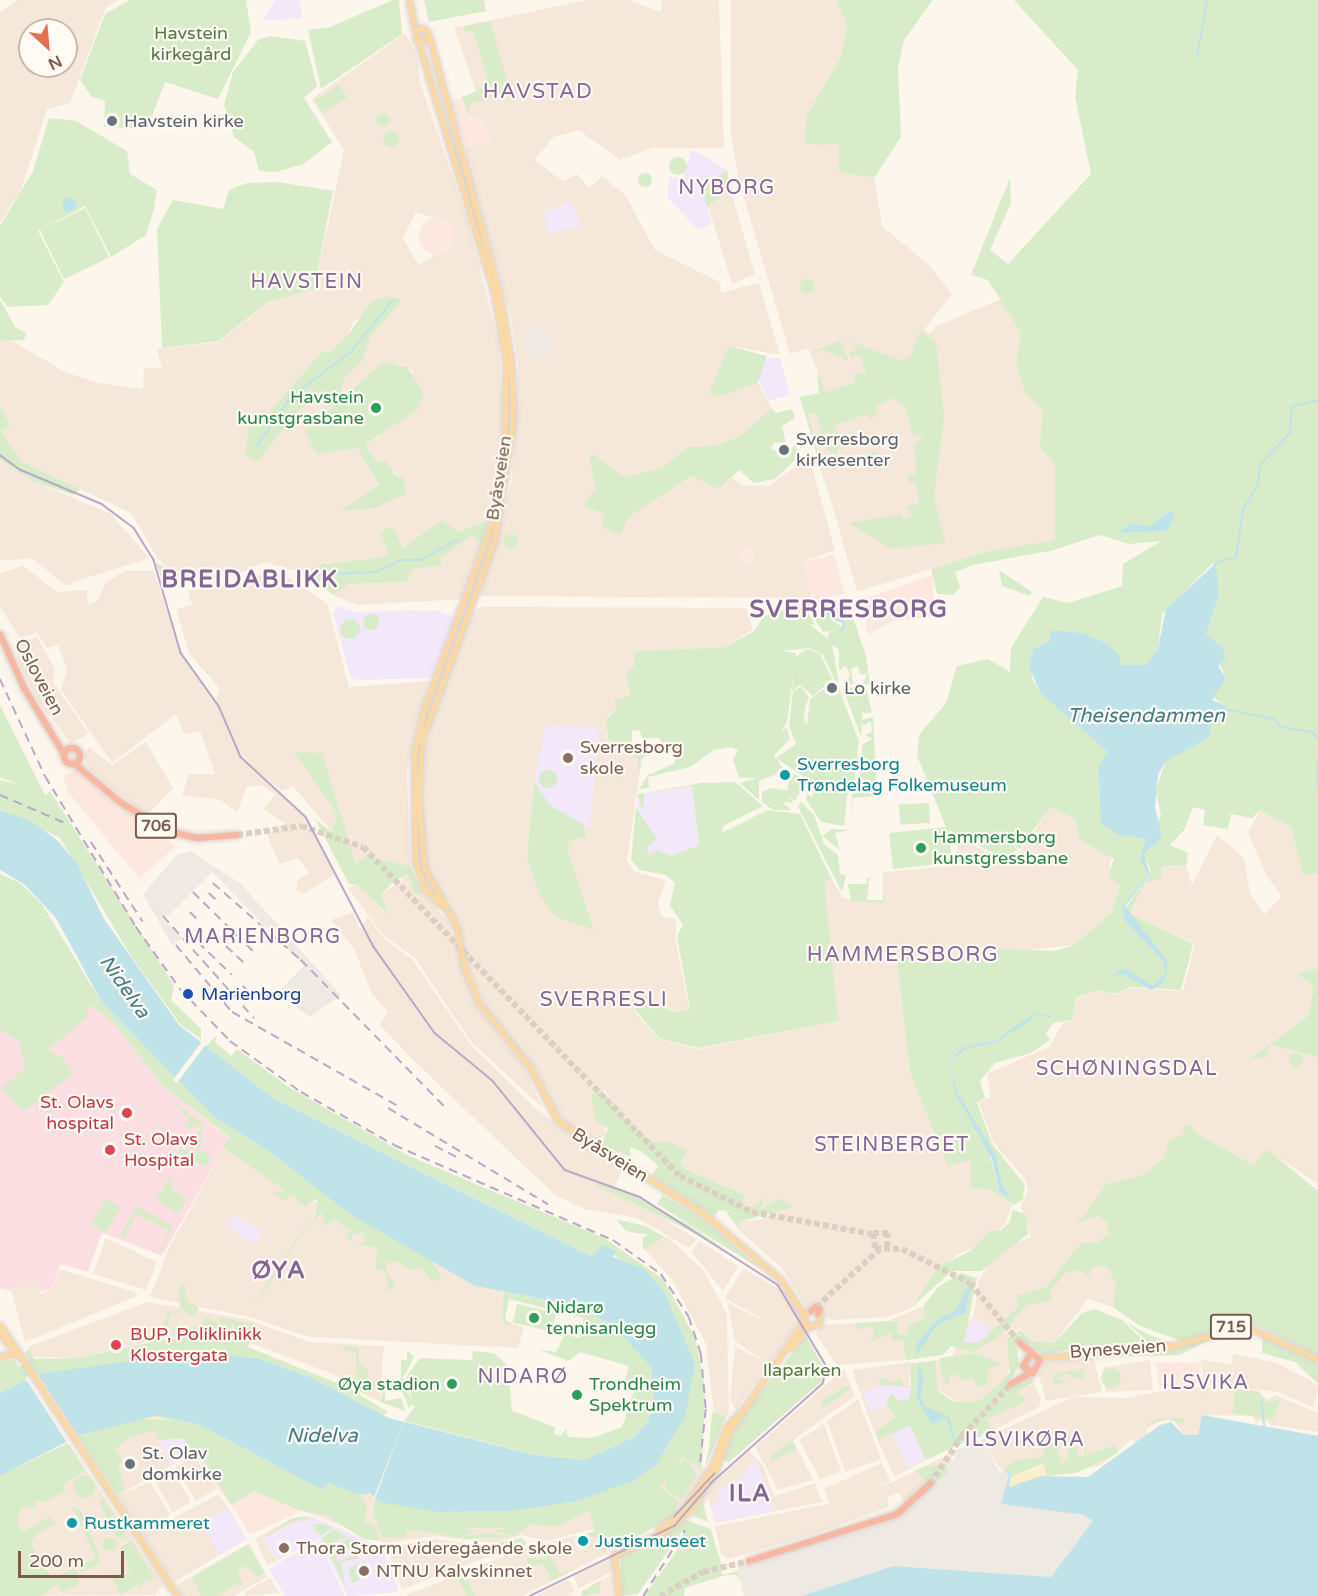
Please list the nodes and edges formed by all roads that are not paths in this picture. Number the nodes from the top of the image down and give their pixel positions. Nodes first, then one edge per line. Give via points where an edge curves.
1 (409, 0) edge
2 (414, 18) junction
3 (421, 28) junction
4 (415, 32) junction
5 (427, 39) junction
6 (418, 41) junction
7 (0, 634) edge
8 (53, 733) junction
9 (71, 748) junction
10 (64, 754) junction
11 (78, 761) junction
12 (237, 835) tunnel mouth
13 (441, 905) junction
14 (0, 1325) edge
15 (0, 1334) edge
16 (1020, 1344) tunnel mouth
17 (0, 1356) edge
18 (1027, 1356) junction
19 (19, 1357) junction
20 (1318, 1359) edge
21 (1039, 1361) junction
22 (1023, 1366) junction
23 (1030, 1373) junction
24 (754, 1399) junction
25 (890, 1515) junction
26 (614, 1554) junction
27 (749, 1561) tunnel mouth
28 (177, 1596) edge
29 (619, 1596) edge

1 - 2 main road
2 - 3 main road
2 - 4 main road
3 - 4 main road
3 - 5 main road, Byåsveien via 428,31
4 - 6 main road, Byåsveien
5 - 6 main road
5 - 13 main road, Byåsveien via 500,292 513,410 509,467 494,540 420,749 420,856
6 - 13 main road, Byåsveien via 494,293 506,368 504,468 492,523 425,706 414,754 415,863 426,891
7 - 8 highway, Osloveien / 706 via 24,688
8 - 9 highway, Osloveien / 706
8 - 10 highway, Osloveien / 706
9 - 10 highway
9 - 11 highway, 706
10 - 11 highway, 706 via 67,763
11 - 12 highway, 706 via 126,807 167,831 198,838
13 - 24 main road, Byåsveien via 456,926 465,970 479,1003 529,1066 558,1121 693,1206 782,1281 811,1314
14 - 19 main road
15 - 19 main road
16 - 18 highway
17 - 19 main road
18 - 21 highway
18 - 22 highway
19 - 28 main road
20 - 21 main road, Bynesveien / 715 via 1245,1326 1167,1347 1051,1356
21 - 23 highway
22 - 23 highway
22 - 23 highway via 1011,1384
24 - 26 main road via 726,1427 703,1481 669,1524
24 - 26 main road via 728,1432 702,1492 674,1525
25 - 25 highway via 914,1503 930,1484
25 - 27 highway
26 - 29 main road

